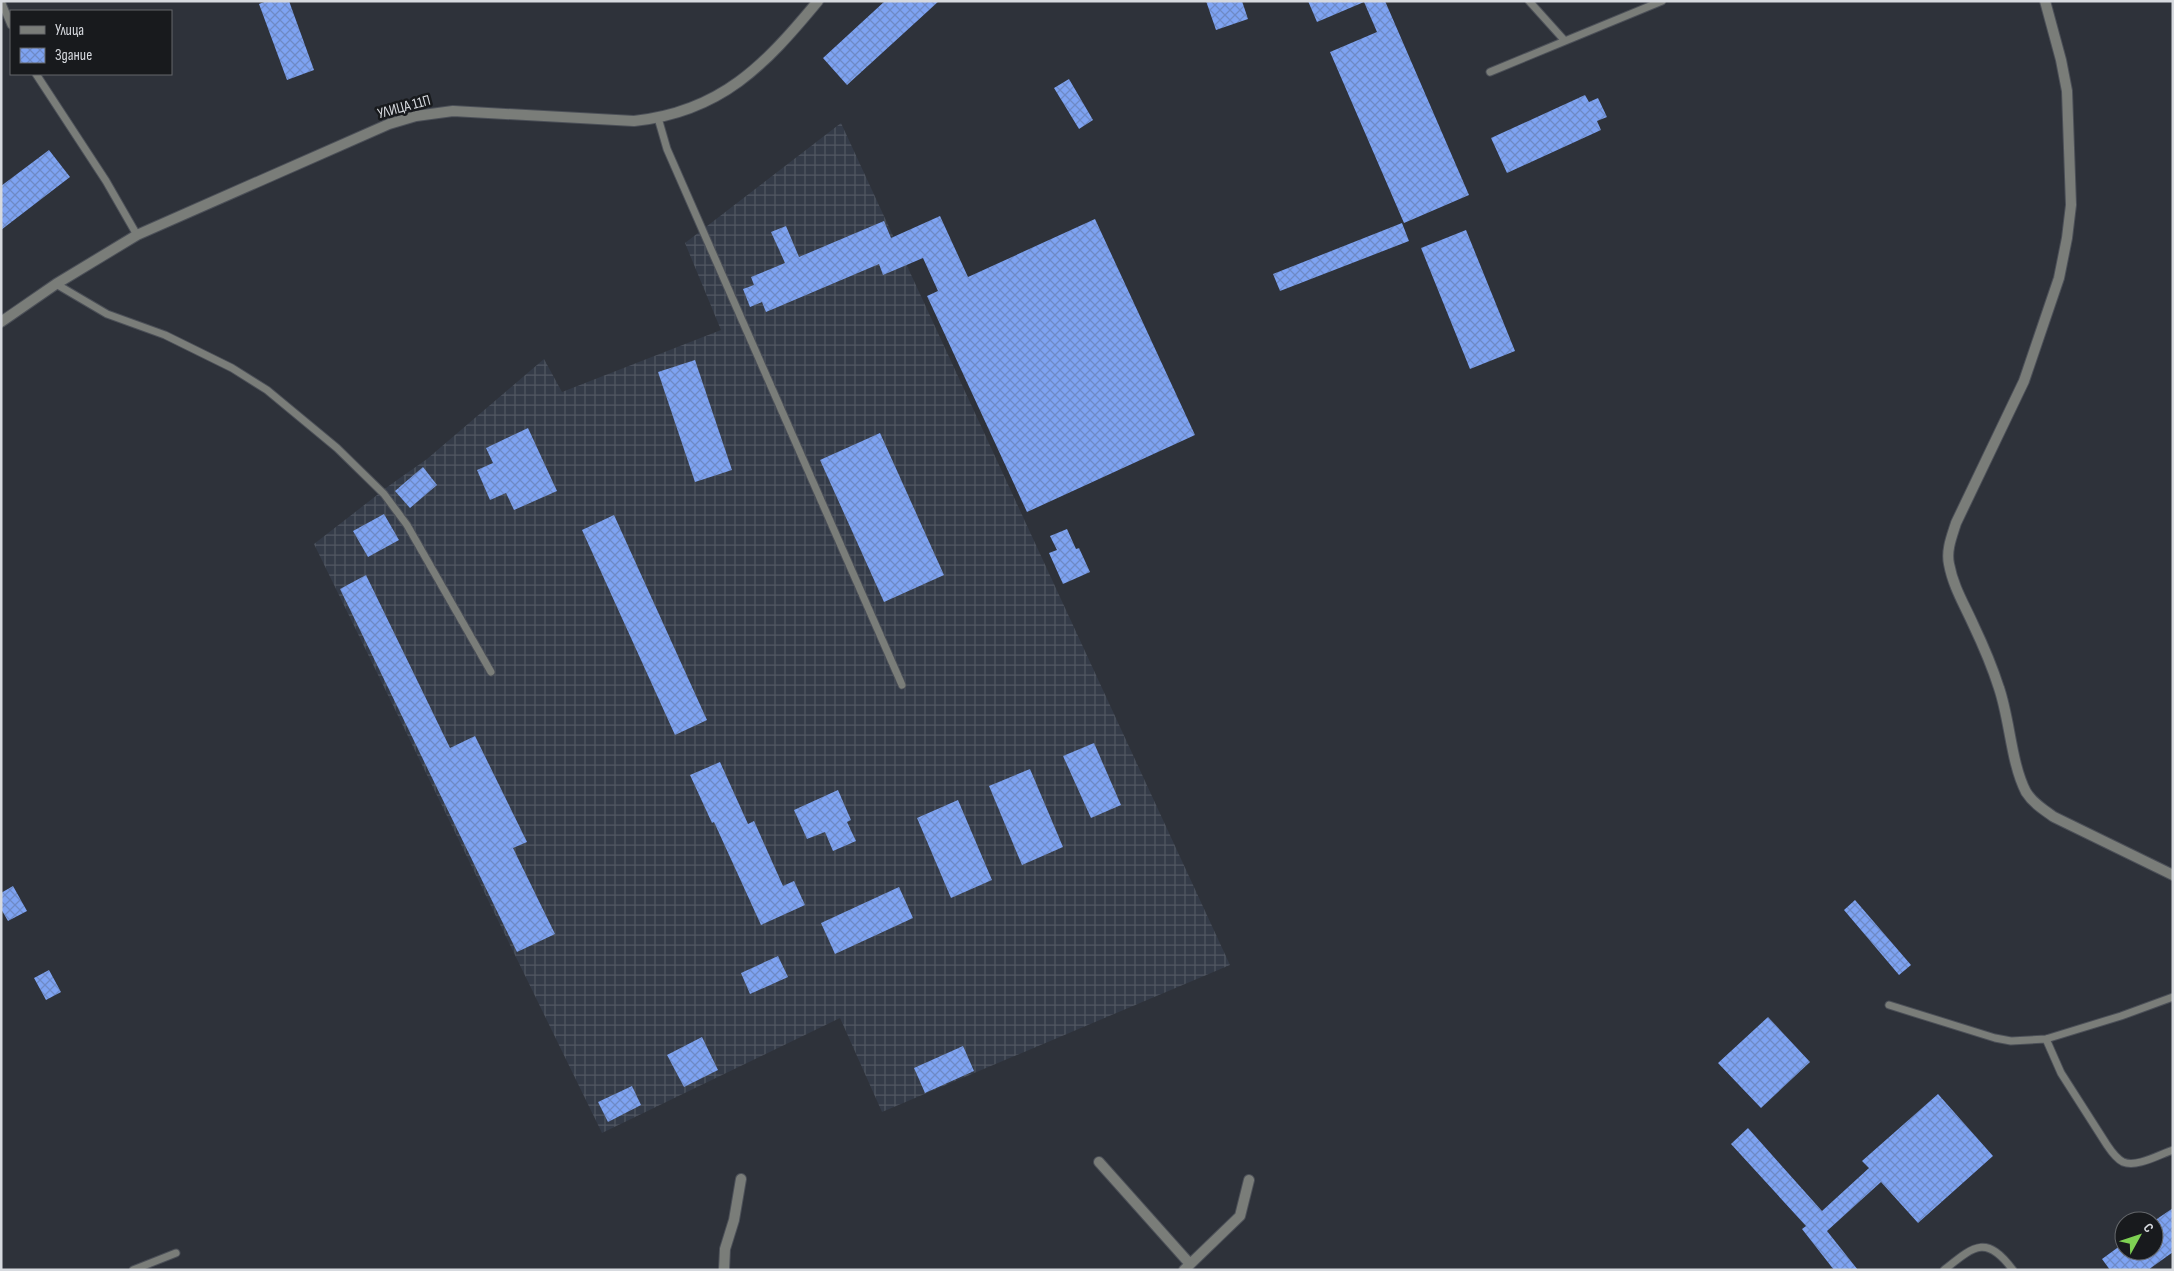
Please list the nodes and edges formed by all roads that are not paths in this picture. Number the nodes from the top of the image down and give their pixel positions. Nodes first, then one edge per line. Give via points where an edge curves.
1 (1, 1) edge
2 (818, 1) edge
3 (1529, 1) edge
4 (1662, 1) edge
5 (2045, 1) edge
6 (10, 24) edge
7 (1565, 41) junction
8 (1490, 72) dead end
9 (37, 75) edge
10 (658, 118) junction
11 (137, 235) junction
12 (56, 284) junction
13 (1, 322) edge
14 (491, 672) dead end
15 (902, 685) dead end
16 (2173, 875) edge
17 (2173, 997) edge
18 (1889, 1005) dead end
19 (2046, 1039) junction
20 (2173, 1150) edge
21 (1100, 1162) dead end
22 (741, 1179) dead end
23 (1249, 1180) dead end
24 (176, 1253) dead end
25 (1187, 1267) edge
26 (133, 1270) edge
27 (724, 1270) edge
28 (1944, 1270) edge
29 (2013, 1270) edge

1 - 6 lane
2 - 10 street, УЛИЦА 11П via 790,35 738,83 713,99
3 - 7 lane
4 - 7 lane
5 - 16 street via 2067,91 2071,204 2067,238 2060,278 2037,346 2024,381 1956,523 1948,546 1948,561 1953,583 1999,687 2019,773 2027,793 2054,818
7 - 8 lane
9 - 11 lane
10 - 11 street, УЛИЦА 11П via 634,121 453,111 416,116 389,124
10 - 15 lane via 667,149
11 - 12 street, УЛИЦА 11П
12 - 13 street, УЛИЦА 11П
12 - 14 lane via 107,314 165,335 232,368 267,390 337,448 384,494 407,525
17 - 19 lane
18 - 19 lane via 1994,1038 2011,1041
19 - 20 lane via 2061,1073 2116,1156 2123,1162 2134,1164
21 - 25 street
22 - 27 street via 725,1249
23 - 25 street via 1240,1216
24 - 26 lane
28 - 29 lane via 1978,1247 1991,1248 2001,1254

